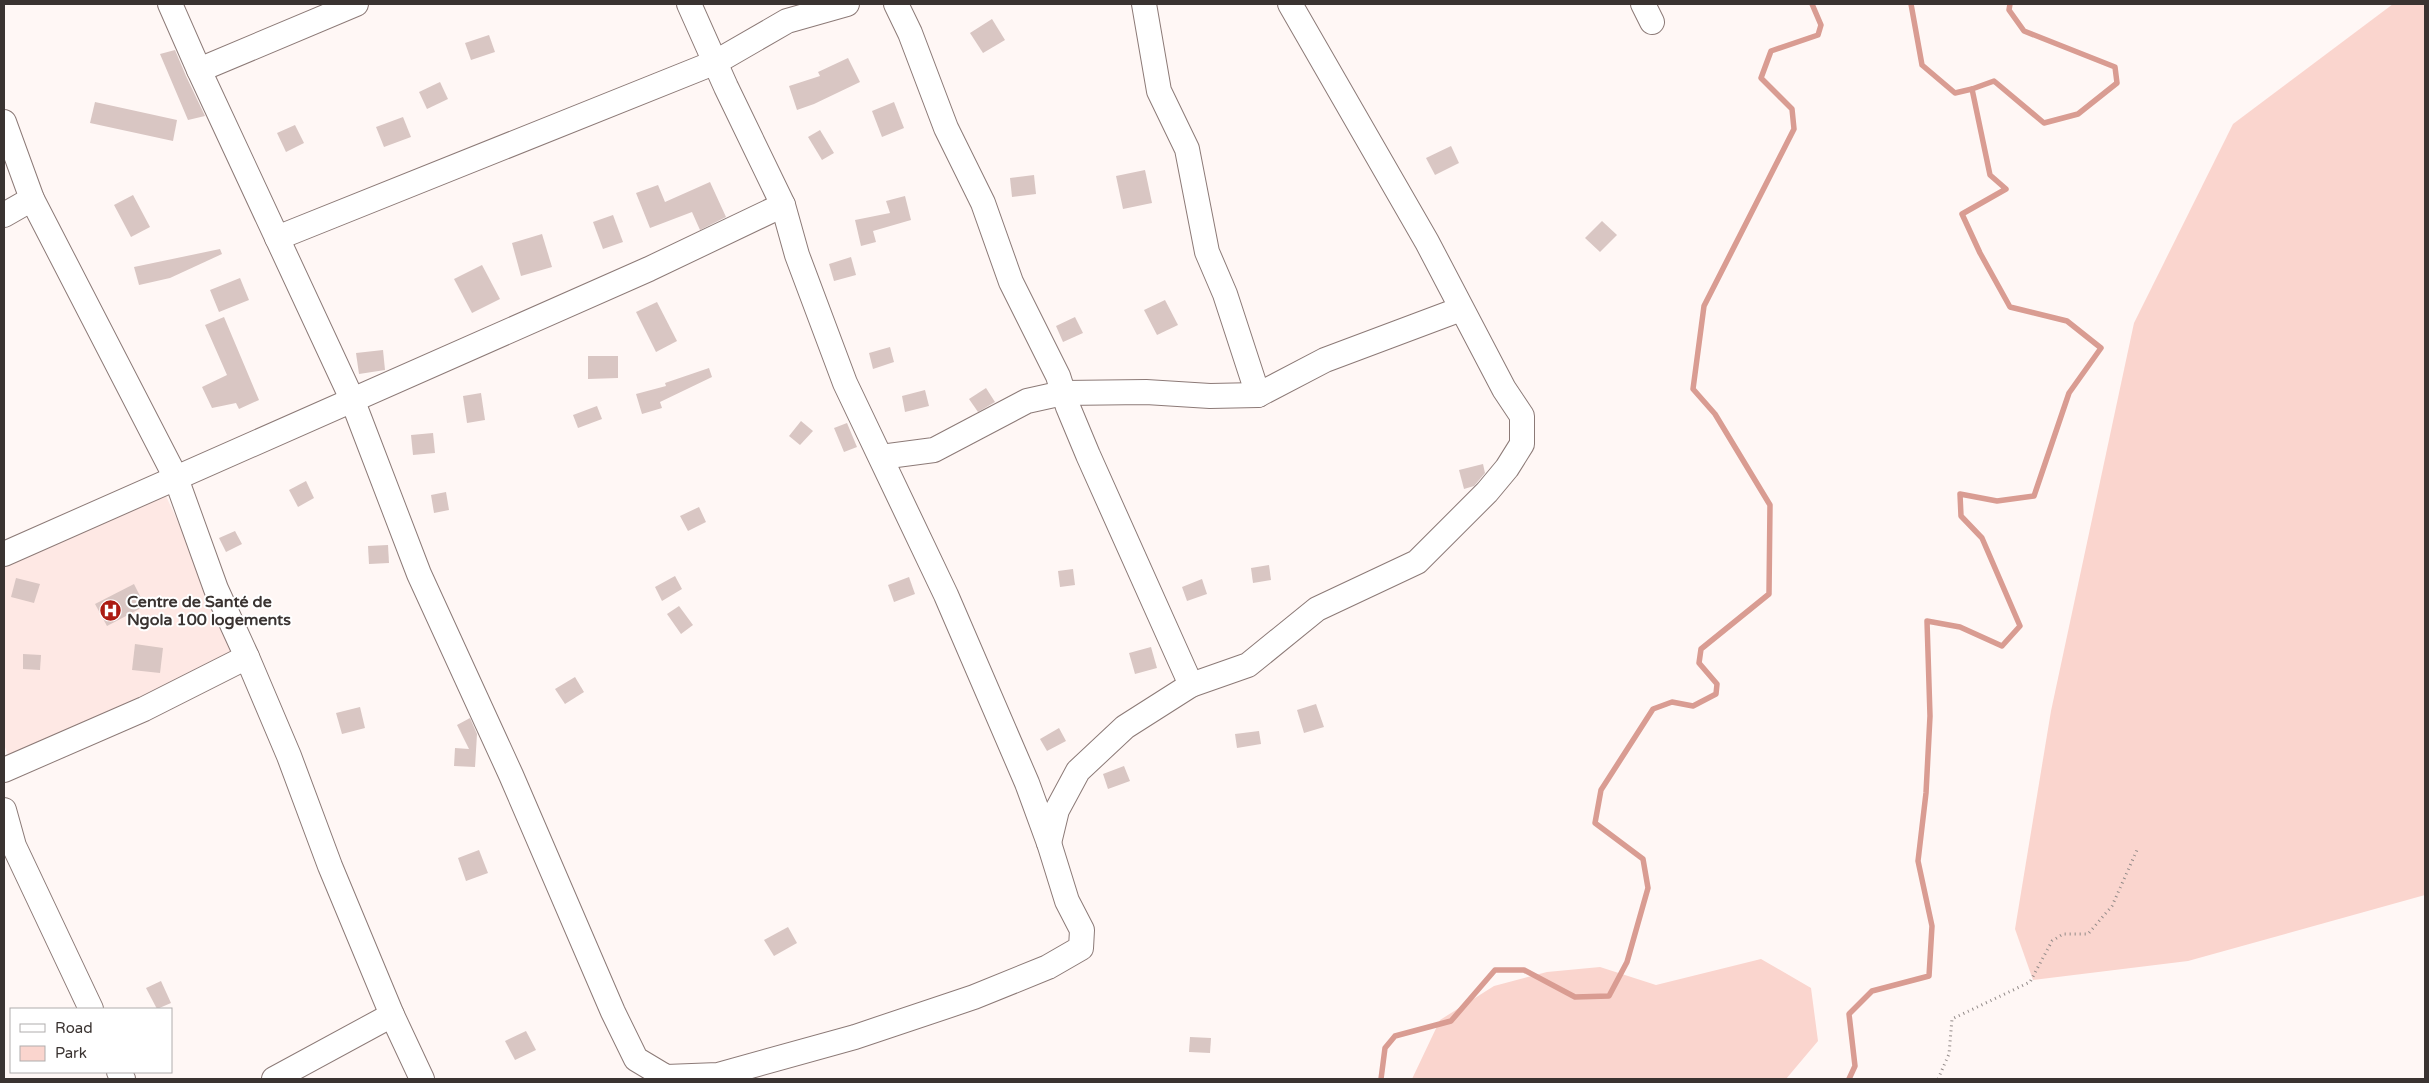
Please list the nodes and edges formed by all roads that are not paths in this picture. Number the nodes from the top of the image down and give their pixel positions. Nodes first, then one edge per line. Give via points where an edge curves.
1 (170, 4) edge
2 (356, 4) edge
3 (689, 4) edge
4 (847, 4) edge
5 (896, 4) edge
6 (1144, 4) edge
7 (1290, 4) edge
8 (716, 62) junction
9 (199, 70) junction
10 (4, 122) edge
11 (32, 199) junction
12 (783, 205) junction
13 (4, 215) edge
14 (277, 238) junction
15 (1461, 309) junction
16 (1063, 393) junction
17 (1258, 395) junction
18 (352, 399) junction
19 (881, 457) junction
20 (176, 478) junction
21 (4, 554) edge
22 (247, 657) junction
23 (1191, 685) junction
24 (4, 770) edge
25 (4, 810) edge
26 (1050, 843) junction
27 (9, 848) edge
28 (90, 1008) edge
29 (392, 1015) junction
30 (274, 1079) edge
31 (422, 1079) edge

1 - 9 street
2 - 9 street
3 - 8 street
4 - 8 street via 787,21
5 - 16 street via 946,128 983,203 1011,282 1058,376
6 - 17 street via 1159,91 1187,149 1207,252 1225,294
7 - 15 street via 1427,242
8 - 12 street
8 - 14 street
9 - 14 street
10 - 11 street
11 - 13 street
11 - 20 street
12 - 18 street via 649,269
12 - 19 street via 796,255 845,383
14 - 18 street
15 - 17 street via 1325,360
15 - 23 street via 1522,416 1522,444 1507,468 1416,562 1317,609 1248,665
16 - 17 street
16 - 19 street via 1027,401 934,450
16 - 23 street via 1134,562
18 - 20 street
18 - 26 street via 419,574 636,1058 666,1077 718,1075 855,1037 974,997 1048,967 1081,948 1082,930 1067,901
19 - 26 street via 946,596
20 - 21 street
20 - 22 street via 216,589
22 - 24 street via 144,709
22 - 29 street
23 - 26 street via 1125,726 1078,771 1057,810
25 - 27 street
27 - 28 street
29 - 30 street
29 - 31 street

